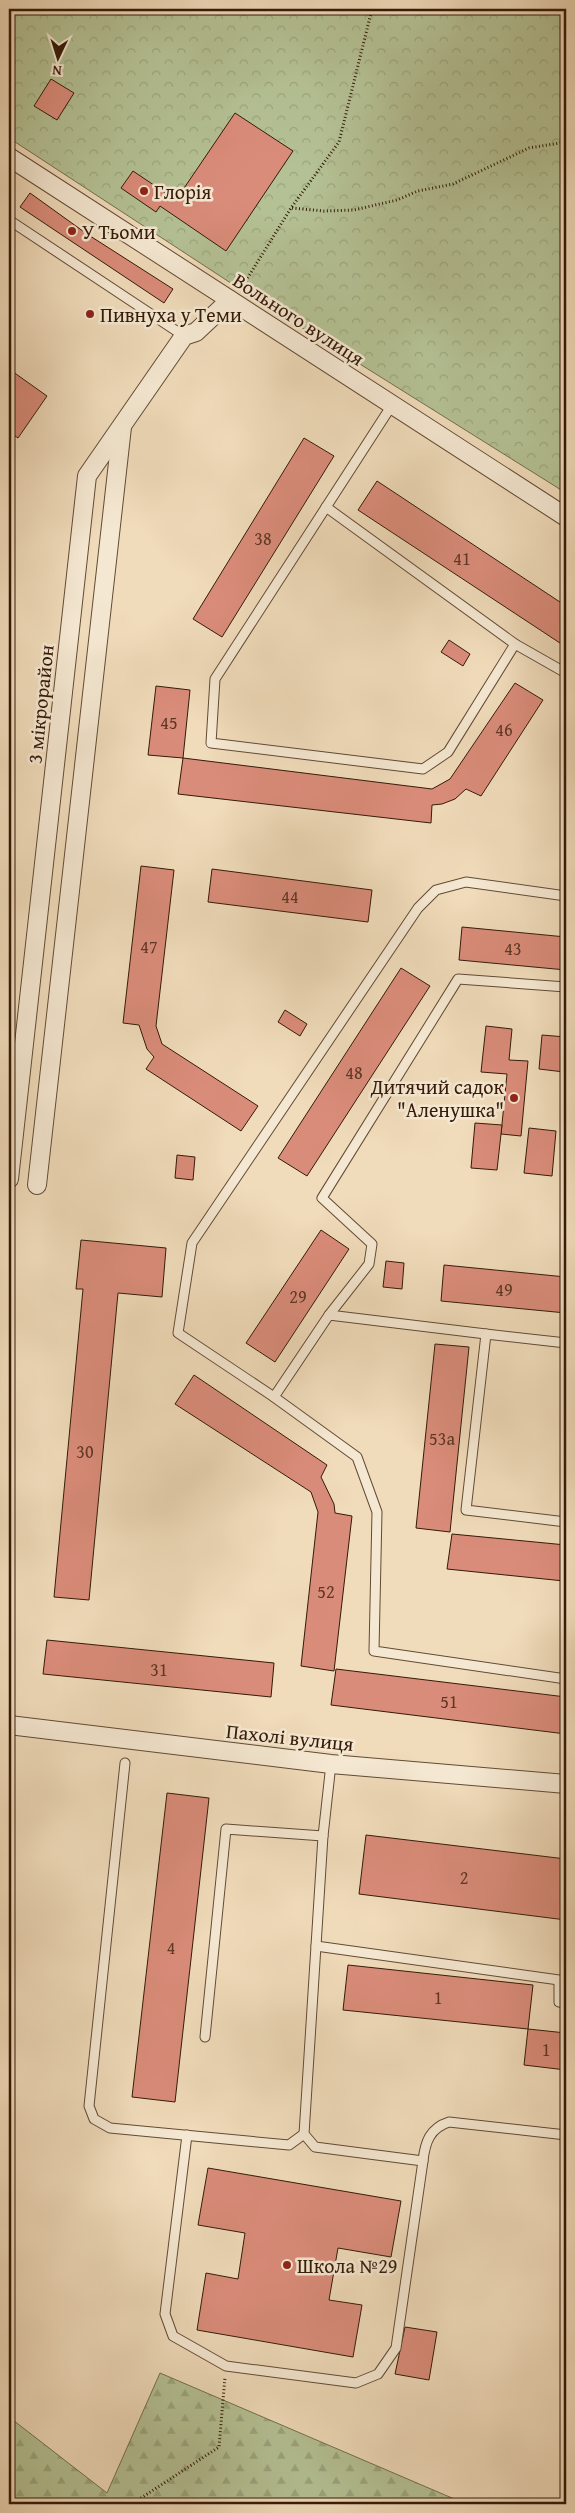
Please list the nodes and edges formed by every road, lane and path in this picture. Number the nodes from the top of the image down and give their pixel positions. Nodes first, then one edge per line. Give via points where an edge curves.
1 (372, 9) edge
2 (566, 142) edge
3 (9, 157) edge
4 (291, 208) junction
5 (9, 220) edge
6 (235, 295) junction
7 (184, 336) junction
8 (392, 405) junction
9 (122, 424) junction
10 (326, 507) junction
11 (566, 517) edge
12 (516, 644) junction
13 (566, 673) edge
14 (566, 896) edge
15 (566, 987) edge
16 (9, 1179) edge
17 (37, 1186) dead end
18 (329, 1315) junction
19 (486, 1334) junction
20 (566, 1343) edge
21 (274, 1397) junction
22 (566, 1522) edge
23 (566, 1679) edge
24 (9, 1725) edge
25 (126, 1763) dead end
26 (331, 1764) junction
27 (566, 1784) edge
28 (323, 1836) junction
29 (316, 1946) junction
30 (566, 2004) edge
31 (205, 2037) dead end
32 (304, 2134) junction
33 (186, 2135) junction
34 (566, 2135) edge
35 (424, 2161) junction
36 (226, 2366) junction
37 (132, 2504) edge

1 - 4 path via 339,142
2 - 4 path via 529,148 453,184 418,191 397,200 354,210 324,212
3 - 6 street, Вольного вулиця
4 - 6 path
5 - 7 lane
6 - 7 street, 3 мікрорайон via 196,332
6 - 8 street, Вольного вулиця
7 - 9 street, 3 мікрорайон
8 - 10 lane
8 - 11 street, Вольного вулиця
9 - 16 street, 3 мікрорайон via 87,476
9 - 17 street, 3 мікрорайон
10 - 12 lane
10 - 12 lane via 215,679 211,743 423,769 448,752
12 - 13 lane
14 - 21 lane via 466,882 436,890 418,908 192,1244 178,1333
15 - 18 lane via 458,979 322,1198 372,1244 369,1264
18 - 19 lane
18 - 21 lane
19 - 20 lane
19 - 22 lane via 466,1510
21 - 23 lane via 357,1457 377,1512 374,1651
24 - 26 street, Пахолі вулиця
25 - 33 lane via 90,2106 94,2119 110,2128
26 - 27 street, Пахолі вулиця
26 - 28 lane
28 - 29 lane
28 - 31 lane via 226,1829
29 - 30 lane via 558,1980 559,2002
29 - 32 lane
32 - 33 lane via 289,2145
32 - 35 lane via 315,2147
33 - 36 lane via 165,2314 173,2336
34 - 35 lane via 449,2122 439,2125 431,2133 425,2144
35 - 36 lane via 396,2348 378,2374 356,2383
36 - 37 path via 220,2447

